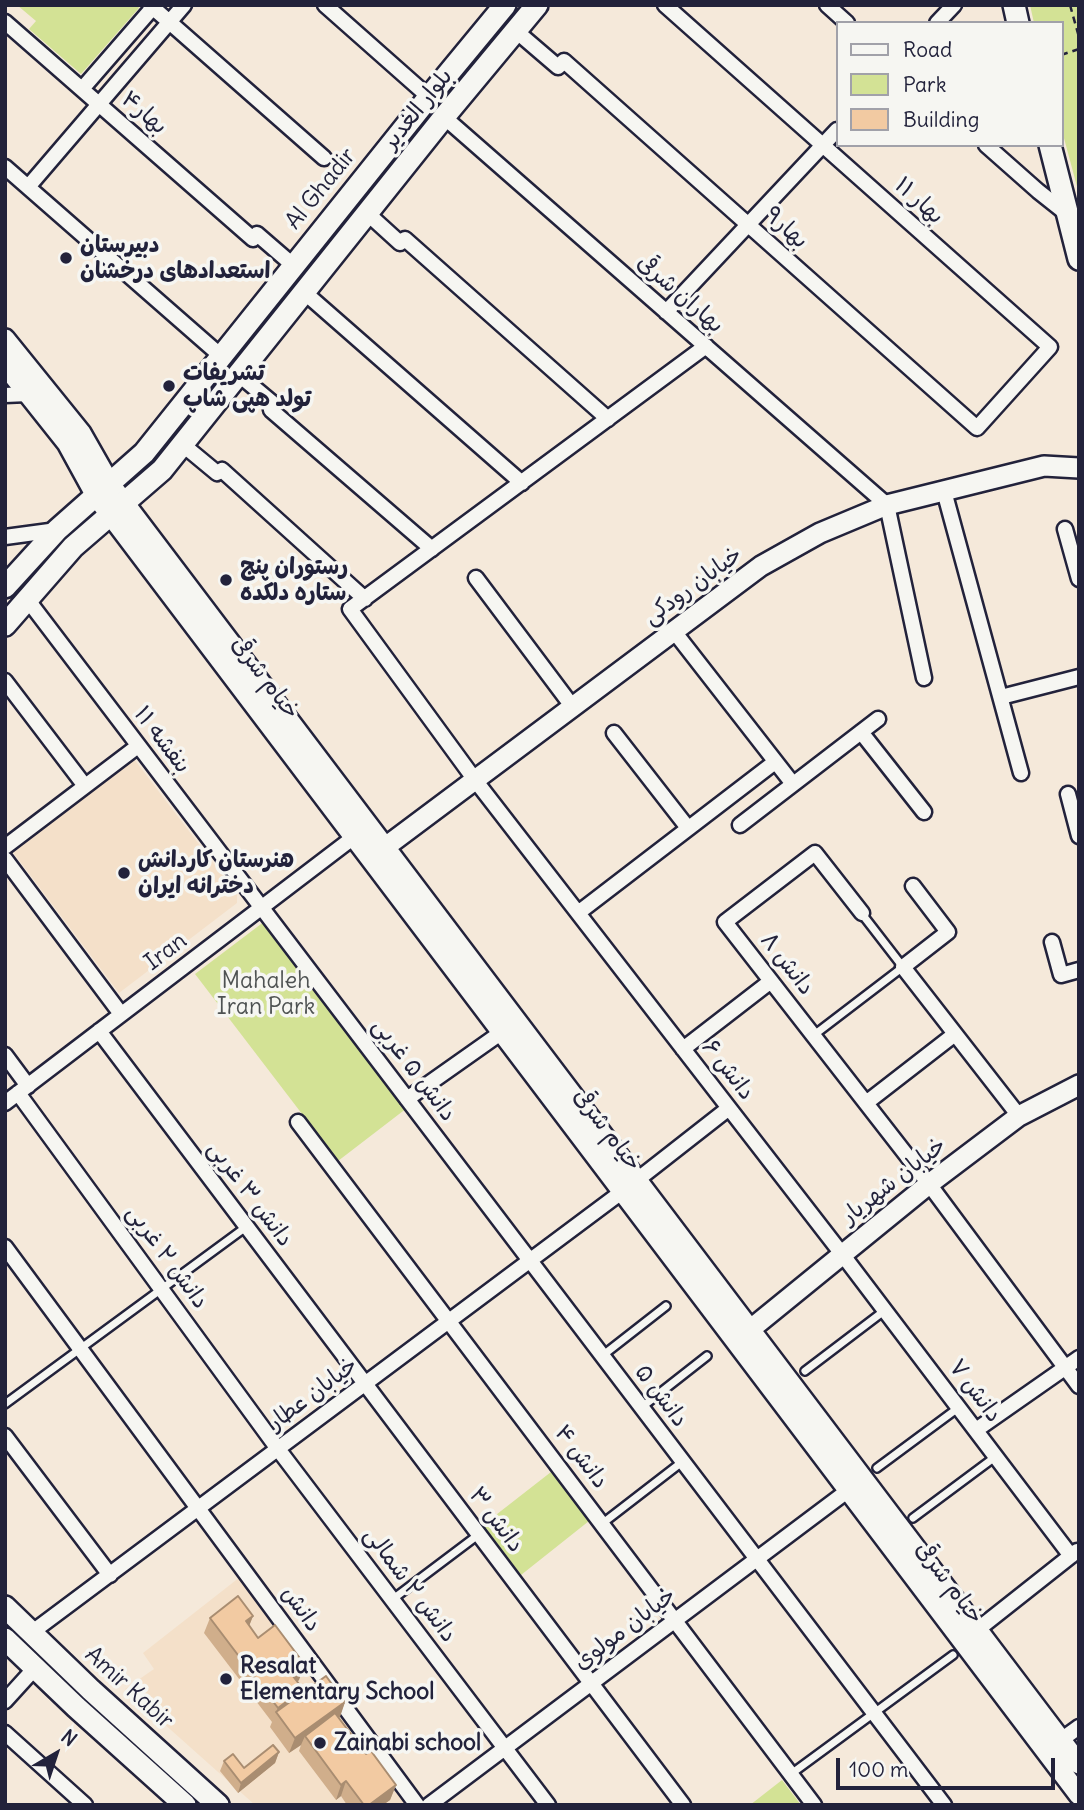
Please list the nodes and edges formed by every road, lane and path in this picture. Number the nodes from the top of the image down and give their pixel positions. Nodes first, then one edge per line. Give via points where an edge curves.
1 (184, 5) edge
2 (325, 5) edge
3 (537, 5) edge
4 (664, 5) edge
5 (827, 5) edge
6 (954, 5) edge
7 (1070, 5) edge
8 (153, 6) edge
9 (499, 7) edge
10 (845, 21) edge
11 (939, 21) edge
12 (5, 22) edge
13 (169, 22) junction
14 (516, 31) junction
15 (1079, 37) edge
16 (82, 89) junction
17 (429, 97) junction
18 (99, 104) junction
19 (444, 117) junction
20 (836, 131) edge
21 (822, 145) junction
22 (988, 147) edge
23 (1050, 147) edge
24 (324, 158) dead end
25 (5, 167) edge
26 (28, 187) junction
27 (367, 213) junction
28 (1067, 214) junction
29 (748, 225) junction
30 (1079, 259) edge
31 (294, 265) junction
32 (304, 292) junction
33 (666, 312) junction
34 (5, 339) edge
35 (706, 346) junction
36 (222, 356) junction
37 (5, 365) edge
38 (238, 374) junction
39 (28, 394) junction
40 (5, 396) edge
41 (608, 419) junction
42 (977, 428) joint
43 (182, 444) junction
44 (1079, 468) edge
45 (522, 483) junction
46 (103, 490) junction
47 (944, 491) junction
48 (887, 505) junction
49 (117, 509) junction
50 (1065, 529) dead end
51 (57, 530) junction
52 (5, 537) edge
53 (432, 549) junction
54 (477, 578) dead end
55 (1079, 579) edge
56 (5, 587) edge
57 (365, 598) junction
58 (27, 599) junction
59 (5, 625) edge
60 (673, 630) junction
61 (1079, 677) edge
62 (924, 678) dead end
63 (5, 681) edge
64 (1001, 697) junction
65 (572, 706) junction
66 (878, 719) dead end
67 (861, 732) junction
68 (614, 733) dead end
69 (138, 746) junction
70 (775, 761) junction
71 (1021, 773) dead end
72 (475, 779) junction
73 (793, 785) junction
74 (85, 786) junction
75 (1068, 794) dead end
76 (924, 812) dead end
77 (1076, 818) edge
78 (740, 825) dead end
79 (688, 828) junction
80 (1079, 835) edge
81 (354, 837) junction
82 (5, 847) edge
83 (378, 853) junction
84 (5, 859) edge
85 (913, 886) dead end
86 (261, 908) junction
87 (862, 913) joint
88 (578, 914) junction
89 (1052, 943) dead end
90 (903, 967) junction
91 (1079, 971) edge
92 (771, 981) junction
93 (121, 1014) junction
94 (509, 1027) junction
95 (99, 1031) junction
96 (955, 1034) junction
97 (814, 1035) junction
98 (683, 1049) junction
99 (5, 1055) edge
100 (1079, 1085) edge
101 (23, 1089) junction
102 (407, 1099) junction
103 (5, 1103) edge
104 (866, 1103) junction
105 (729, 1108) junction
106 (1019, 1116) junction
107 (298, 1122) dead end
108 (929, 1184) junction
109 (630, 1186) junction
110 (246, 1227) junction
111 (5, 1247) edge
112 (842, 1254) junction
113 (530, 1261) junction
114 (162, 1289) junction
115 (666, 1306) dead end
116 (885, 1310) junction
117 (449, 1321) junction
118 (743, 1335) junction
119 (81, 1349) junction
120 (602, 1356) junction
121 (707, 1356) dead end
122 (1079, 1358) edge
123 (1065, 1368) junction
124 (805, 1371) dead end
125 (365, 1384) junction
126 (1079, 1386) edge
127 (5, 1404) edge
128 (641, 1407) junction
129 (958, 1407) junction
130 (976, 1430) junction
131 (5, 1436) edge
132 (278, 1449) junction
133 (996, 1456) junction
134 (682, 1462) junction
135 (863, 1479) junction
136 (198, 1508) junction
137 (913, 1518) dead end
138 (603, 1523) junction
139 (479, 1534) junction
140 (1075, 1553) edge
141 (757, 1559) junction
142 (110, 1574) junction
143 (393, 1600) junction
144 (5, 1608) edge
145 (675, 1620) junction
146 (31, 1633) junction
147 (5, 1639) edge
148 (965, 1642) junction
149 (35, 1668) junction
150 (591, 1683) junction
151 (5, 1701) edge
152 (874, 1713) junction
153 (1079, 1727) edge
154 (5, 1732) edge
155 (1061, 1740) junction
156 (505, 1748) junction
157 (1079, 1764) edge
158 (791, 1774) junction
159 (1079, 1794) edge
160 (85, 1805) edge
161 (185, 1805) edge
162 (218, 1805) edge
163 (417, 1805) edge
164 (429, 1805) edge
165 (548, 1805) edge
166 (683, 1805) edge
167 (814, 1805) edge
168 (943, 1805) edge

1 - 13 street
2 - 17 street
3 - 14 main road, بلوار الغدیر
4 - 21 street, بهار ۱۱
5 - 10 street
6 - 11 street
7 - 15 path
8 - 13 street
8 - 16 street
9 - 17 main road, Al Ghadir
12 - 16 street, بهار۴
13 - 18 street
13 - 24 street
14 - 19 main road, بلوار الغدیر
14 - 29 street, بهار۹ via 558,67 564,61
16 - 18 street, بهار۴
17 - 19 main road
17 - 31 main road, Al Ghadir
18 - 26 street
18 - 31 street, بهار۴ via 253,239 257,234
19 - 27 main road, بلوار الغدیر
19 - 33 street, بهاران شرقی
20 - 21 street
21 - 29 street
21 - 42 street, بهار ۱۱ via 1049,347
22 - 28 street
23 - 28 main road
25 - 26 street
26 - 36 street
27 - 32 main road, بلوار الغدیر
27 - 41 street via 401,243 405,239
28 - 30 main road
29 - 33 street
29 - 42 street, بهار۹
31 - 36 main road, Al Ghadir
32 - 38 main road, بلوار الغدیر
32 - 45 street
33 - 35 street, بهاران شرقی
34 - 46 street via 80,433
35 - 41 street
35 - 48 street, بهاران شرقی
36 - 46 main road, Al Ghadir via 144,453
37 - 39 street
38 - 43 main road, بلوار الغدیر
38 - 53 street via 275,405 271,410
39 - 40 street
39 - 46 street
41 - 45 street
43 - 49 main road, بلوار الغدیر via 162,470
43 - 57 street via 217,473 222,470
44 - 47 street, خیابان رودکی via 1044,466
45 - 53 street
46 - 49 street
46 - 51 main road, Al Ghadir
47 - 48 street, خیابان رودکی
47 - 64 street
48 - 60 street, خیابان رودکی via 820,533 761,566
48 - 62 street
49 - 58 main road
49 - 81 street, خیام شرقی
49 - 83 street, خیام شرقی
50 - 55 street
51 - 52 street
51 - 56 main road, Al Ghadir
53 - 57 street
54 - 65 street
57 - 72 street, دانش ۶ via 350,610
58 - 59 main road
58 - 69 street, بنفشه ۱۱
60 - 65 street, خیابان رودکی
60 - 70 street
61 - 64 street
63 - 74 street
64 - 71 street
65 - 72 street, خیابان رودکی
66 - 67 street
67 - 73 street
67 - 76 street
68 - 79 street
69 - 74 street
69 - 86 street, بنفشه ۱۱
70 - 73 street
70 - 79 street
72 - 83 street, خیابان رودکی
72 - 88 street, دانش ۶
73 - 78 street
74 - 82 street
75 - 77 street
77 - 80 street
79 - 88 street
81 - 83 street, خیام شرقی
81 - 86 street, Iran
83 - 94 street, خیام شرقی
84 - 93 street
85 - 90 street via 948,932
86 - 93 street, Iran
86 - 102 street, دانش ۵ غربی
87 - 90 lane
87 - 92 street, دانش ۸ via 815,853 725,922
88 - 98 street, دانش ۶
89 - 91 street via 1061,975
90 - 96 street
90 - 97 lane
92 - 97 street, دانش ۸
92 - 98 street
93 - 95 street, Iran
94 - 102 street
94 - 109 street, خیام شرقی
95 - 101 street, Iran
95 - 110 street, دانش ۳ غربی
96 - 104 street
96 - 106 street
97 - 104 street, دانش ۸
98 - 105 street, دانش ۶
99 - 101 street, دانش ۲ غربی
100 - 106 street, خیابان شهریار
101 - 103 street, Iran
101 - 114 street, دانش ۲ غربی
102 - 113 street, دانش ۵ غربی
104 - 108 street, دانش ۸
105 - 109 street, خیابان عطار
105 - 112 street, دانش ۶
106 - 108 street, خیابان شهریار
107 - 117 street, دانش ۴
108 - 112 street, خیابان شهریار
108 - 123 street, دانش ۸
109 - 113 street, خیابان عطار
109 - 118 street, خیام شرقی
110 - 114 lane
110 - 125 street, دانش ۳ غربی
111 - 119 street, دانش
112 - 116 street, دانش ۷
112 - 118 street, خیابان شهریار
113 - 117 street, خیابان عطار
113 - 120 street, دانش ۵
114 - 119 lane
114 - 132 street, دانش ۲ غربی
115 - 120 lane
116 - 124 lane
116 - 129 street, دانش ۷
117 - 125 street, خیابان عطار
117 - 138 street, دانش ۴
118 - 135 street, خیام شرقی
119 - 127 lane
119 - 136 street, دانش
120 - 128 street, دانش ۵
121 - 128 lane
122 - 123 street
123 - 126 street, دانش ۸
123 - 130 street
125 - 132 street, خیابان عطار
125 - 139 street, دانش ۳
128 - 134 street, دانش ۵
129 - 130 street, دانش ۷
129 - 135 lane
130 - 133 street, دانش ۷
131 - 142 street
132 - 136 street, خیابان عطار
132 - 143 street, دانش ۲ شمالی
133 - 137 lane
133 - 140 street, دانش ۷
134 - 138 lane
134 - 141 street, دانش ۵
135 - 141 street, خیابان مولوی
135 - 148 street, خیام شرقی
136 - 142 street, خیابان عطار
136 - 163 street, دانش
138 - 145 street, دانش ۴
139 - 143 lane
139 - 150 street, دانش ۳
140 - 148 street
141 - 145 street, خیابان مولوی
141 - 152 street, دانش ۵
142 - 146 street, خیابان عطار
143 - 156 street, دانش ۲ شمالی
144 - 146 main road, Amir Kabir
145 - 150 street, خیابان مولوی
145 - 158 street, دانش ۴
146 - 162 main road, Amir Kabir
147 - 149 main road
148 - 152 lane
148 - 155 street, خیام شرقی
148 - 159 street, خیام شرقی
149 - 151 street
149 - 161 main road
150 - 156 street, خیابان مولوی
150 - 166 street, دانش ۳
152 - 158 lane
152 - 168 street, دانش ۵
153 - 155 street
154 - 160 street
155 - 157 street, خیام شرقی
156 - 164 street, خیابان مولوی
156 - 165 street, دانش ۲ شمالی
158 - 167 street, دانش ۴

